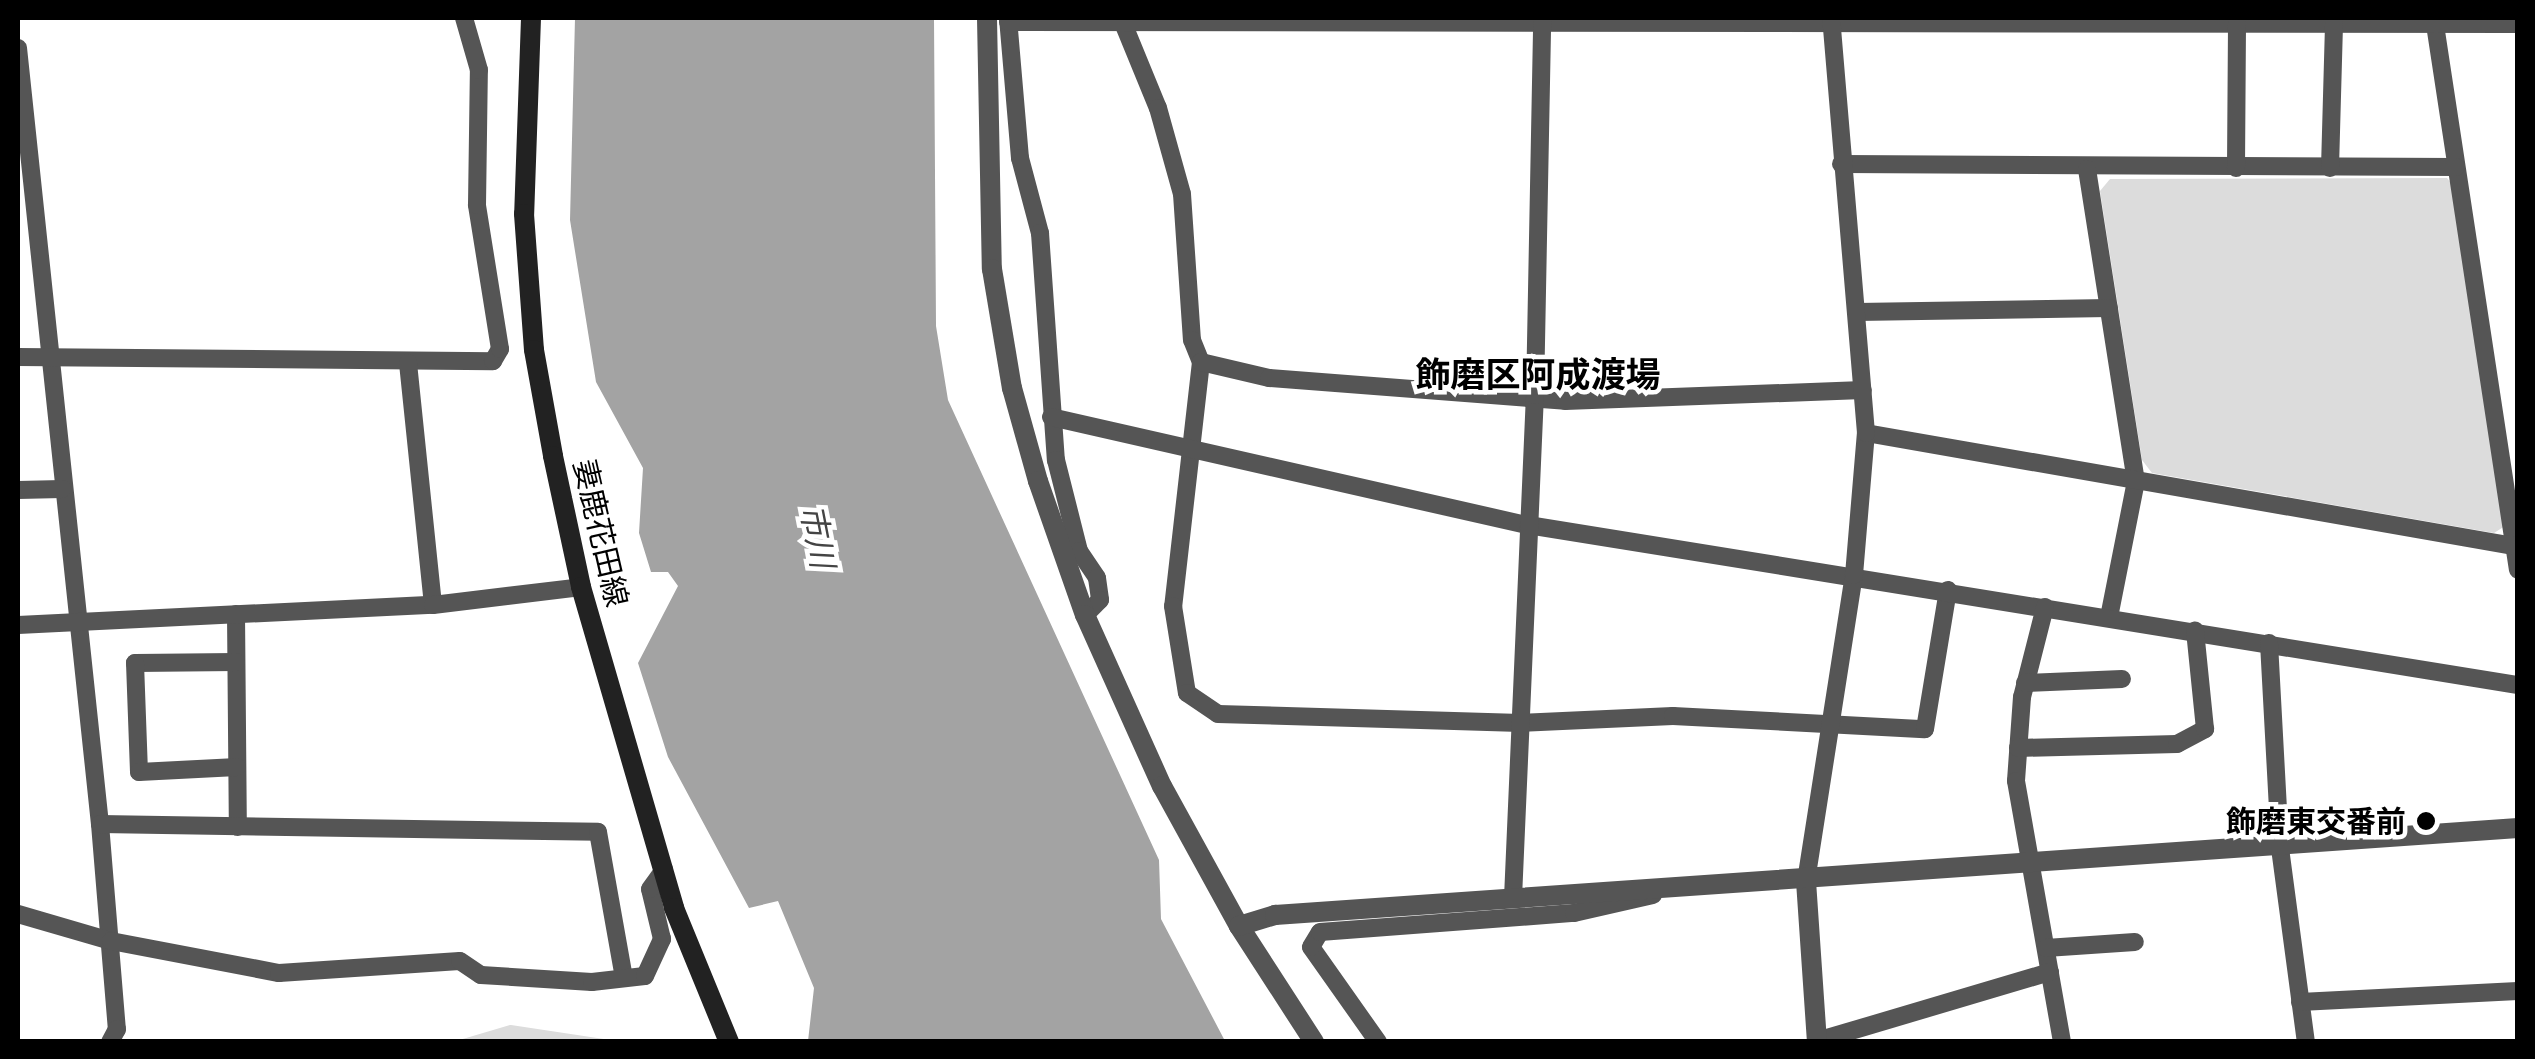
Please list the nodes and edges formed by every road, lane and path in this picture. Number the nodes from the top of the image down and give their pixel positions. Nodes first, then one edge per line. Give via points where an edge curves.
1 (464, 18) edge
2 (531, 18) edge
3 (986, 18) edge
4 (1831, 19) edge
5 (1008, 20) edge
6 (1344, 20) edge
7 (1542, 20) edge
8 (2213, 20) edge
9 (1121, 21) edge
10 (2434, 21) edge
11 (2237, 24) junction
12 (2334, 24) junction
13 (2518, 24) edge
14 (18, 48) edge
15 (1841, 164) junction
16 (2456, 167) junction
17 (2236, 168) junction
18 (2330, 168) junction
19 (2088, 169) junction
20 (2109, 308) junction
21 (1857, 312) junction
22 (48, 357) junction
23 (18, 358) edge
24 (1202, 362) junction
25 (408, 363) junction
26 (1863, 390) junction
27 (1535, 395) junction
28 (1050, 417) junction
29 (1866, 432) junction
30 (2518, 432) edge
31 (2497, 436) junction
32 (1190, 453) junction
33 (2136, 481) junction
34 (62, 489) junction
35 (18, 490) edge
36 (1528, 524) junction
37 (2514, 546) junction
38 (2518, 570) edge
39 (1854, 575) junction
40 (580, 587) junction
41 (1948, 590) junction
42 (433, 605) junction
43 (2045, 606) junction
44 (236, 614) junction
45 (1086, 615) junction
46 (2109, 617) junction
47 (75, 621) junction
48 (18, 625) edge
49 (2195, 632) junction
50 (2268, 644) junction
51 (236, 662) junction
52 (2122, 679) dead end
53 (2025, 684) junction
54 (2518, 685) edge
55 (1521, 722) junction
56 (1830, 724) junction
57 (2018, 748) junction
58 (237, 767) junction
59 (100, 824) junction
60 (238, 826) junction
61 (2518, 828) edge
62 (2280, 848) junction
63 (2030, 865) junction
64 (664, 870) junction
65 (1806, 881) junction
66 (1696, 885) junction
67 (1513, 898) junction
68 (18, 914) edge
69 (1240, 926) junction
70 (110, 941) junction
71 (2134, 942) dead end
72 (2046, 948) junction
73 (2050, 972) junction
74 (624, 978) junction
75 (2518, 991) edge
76 (2300, 1002) junction
77 (1817, 1041) edge
78 (110, 1042) edge
79 (729, 1042) edge
80 (1314, 1042) edge
81 (1378, 1042) edge
82 (2062, 1042) edge
83 (2306, 1042) edge

1 - 25 street via 479,70 477,206 500,349 494,361
2 - 40 main road, 妻鹿花田線 via 523,164 534,350
3 - 45 street via 995,289 1038,480
4 - 7 street
4 - 8 street
4 - 15 street
5 - 9 street
5 - 28 street via 1020,158 1040,234
6 - 7 street
6 - 9 street
7 - 27 street
8 - 11 street
9 - 24 street via 1158,108 1182,194 1192,340
10 - 12 street
10 - 13 street
10 - 16 street
11 - 12 street
11 - 17 street
12 - 18 street
14 - 22 street
15 - 19 street
15 - 21 street
16 - 18 street
16 - 31 street
17 - 18 street
17 - 19 street
19 - 20 street
20 - 21 street
20 - 33 street
21 - 26 street
22 - 23 street
22 - 25 street
22 - 34 street
24 - 27 street via 1269,378
24 - 32 street
25 - 42 street
26 - 27 street via 1566,401
26 - 29 street
27 - 36 street
28 - 32 street
28 - 45 street via 1078,551 1097,578 1100,600
29 - 33 street
29 - 39 street
30 - 31 street
31 - 37 street
32 - 36 street
32 - 55 street via 1173,606 1186,693 1218,714
33 - 37 street
33 - 46 street
34 - 35 street
34 - 47 street
36 - 39 street
36 - 55 street
37 - 38 street
39 - 41 street
39 - 56 street
40 - 42 street
40 - 64 main road, 妻鹿花田線
41 - 43 street
41 - 56 street via 1925,730
42 - 44 street
43 - 46 street
43 - 53 street
44 - 47 street
44 - 51 street
45 - 69 street via 1162,786
46 - 49 street
47 - 48 street
47 - 59 street
49 - 50 street
49 - 57 street via 2205,729 2177,744
50 - 54 street
50 - 62 street
51 - 58 street
51 - 58 street via 135,663 139,772
52 - 53 street
53 - 57 street
55 - 56 street via 1672,716
55 - 67 street
56 - 65 street
57 - 63 street via 2016,780
58 - 60 street
59 - 60 street
59 - 70 street
60 - 74 street via 598,832
61 - 62 street
62 - 63 street
62 - 76 street
63 - 65 street
63 - 72 street
64 - 74 street via 650,888 662,939 645,976
64 - 79 main road, 妻鹿花田線
65 - 66 street
65 - 77 street
66 - 67 street
66 - 81 street via 1574,913 1320,932 1311,947
67 - 69 street via 1275,915
68 - 70 street
69 - 80 street
70 - 74 street via 280,973 460,961 480,975
70 - 78 street via 117,1029
71 - 72 street
72 - 73 street
73 - 77 street
73 - 82 street
75 - 76 street
76 - 83 street

